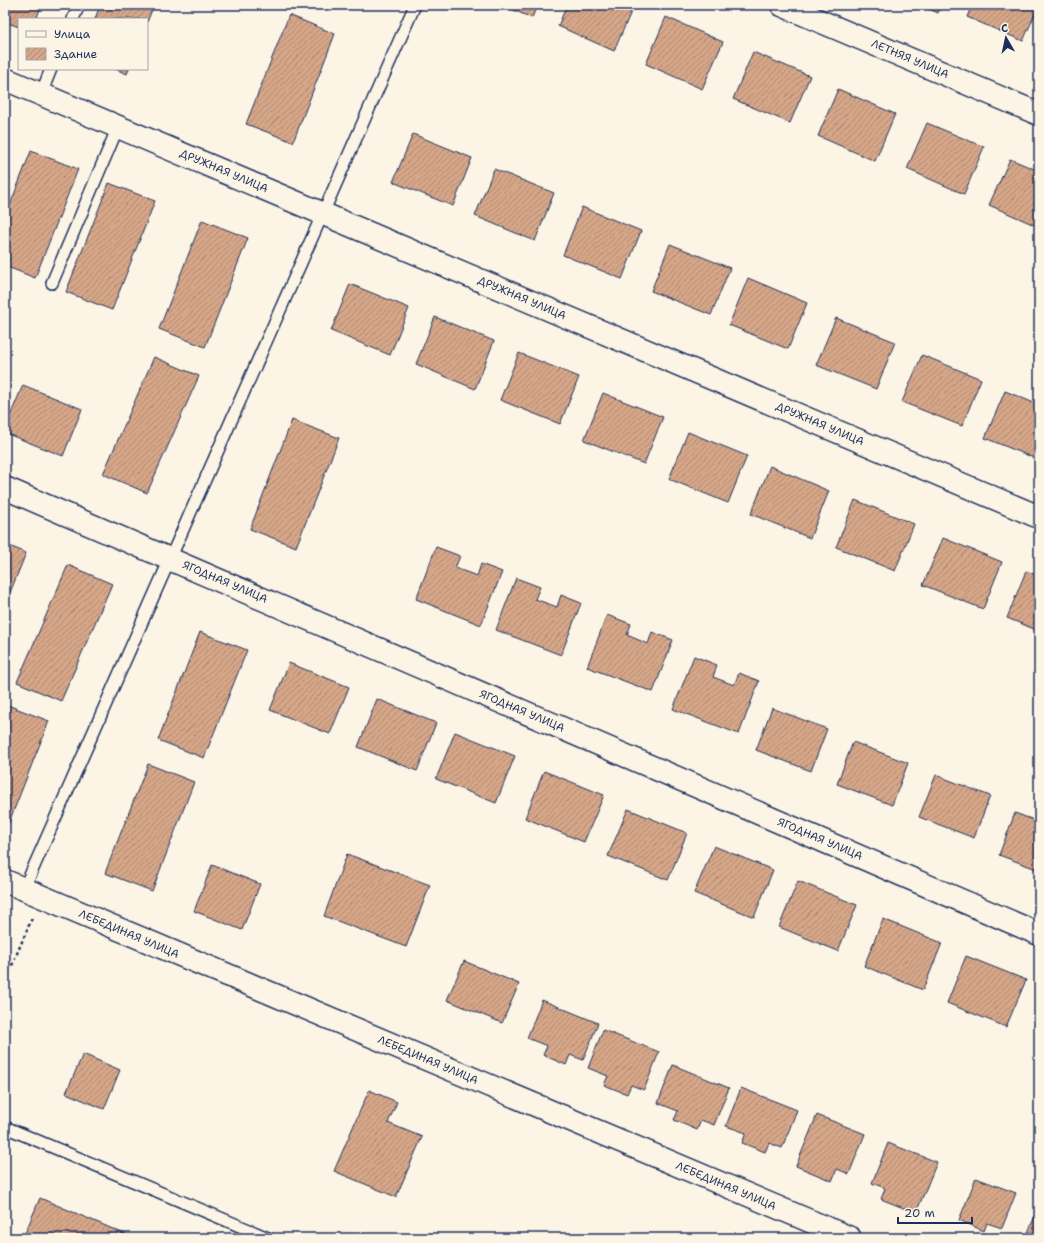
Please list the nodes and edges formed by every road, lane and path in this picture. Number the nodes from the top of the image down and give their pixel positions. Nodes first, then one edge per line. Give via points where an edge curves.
1 (79, 5) edge
2 (415, 5) edge
3 (782, 5) edge
4 (73, 18) edge
5 (51, 70) edge
6 (5, 79) edge
7 (41, 94) junction
8 (1039, 114) edge
9 (118, 127) junction
10 (323, 213) junction
11 (52, 283) dead end
12 (5, 488) edge
13 (1039, 517) edge
14 (170, 559) junction
15 (23, 889) edge
16 (1039, 934) edge
17 (5, 982) edge
18 (5, 1127) edge
19 (268, 1238) edge
20 (850, 1238) edge

1 - 4 lane
2 - 10 lane
3 - 8 street, ЛЕТНЯЯ УЛИЦА
5 - 7 lane
6 - 7 street, ДРУЖНАЯ УЛИЦА
7 - 9 street, ДРУЖНАЯ УЛИЦА
9 - 10 street, ДРУЖНАЯ УЛИЦА
9 - 11 lane
10 - 13 street, ДРУЖНАЯ УЛИЦА
10 - 14 lane
12 - 14 street, ЯГОДНАЯ УЛИЦА
14 - 15 lane
14 - 16 street, ЯГОДНАЯ УЛИЦА
15 - 17 path
15 - 20 street, ЛЕБЕДИНАЯ УЛИЦА
18 - 19 lane

